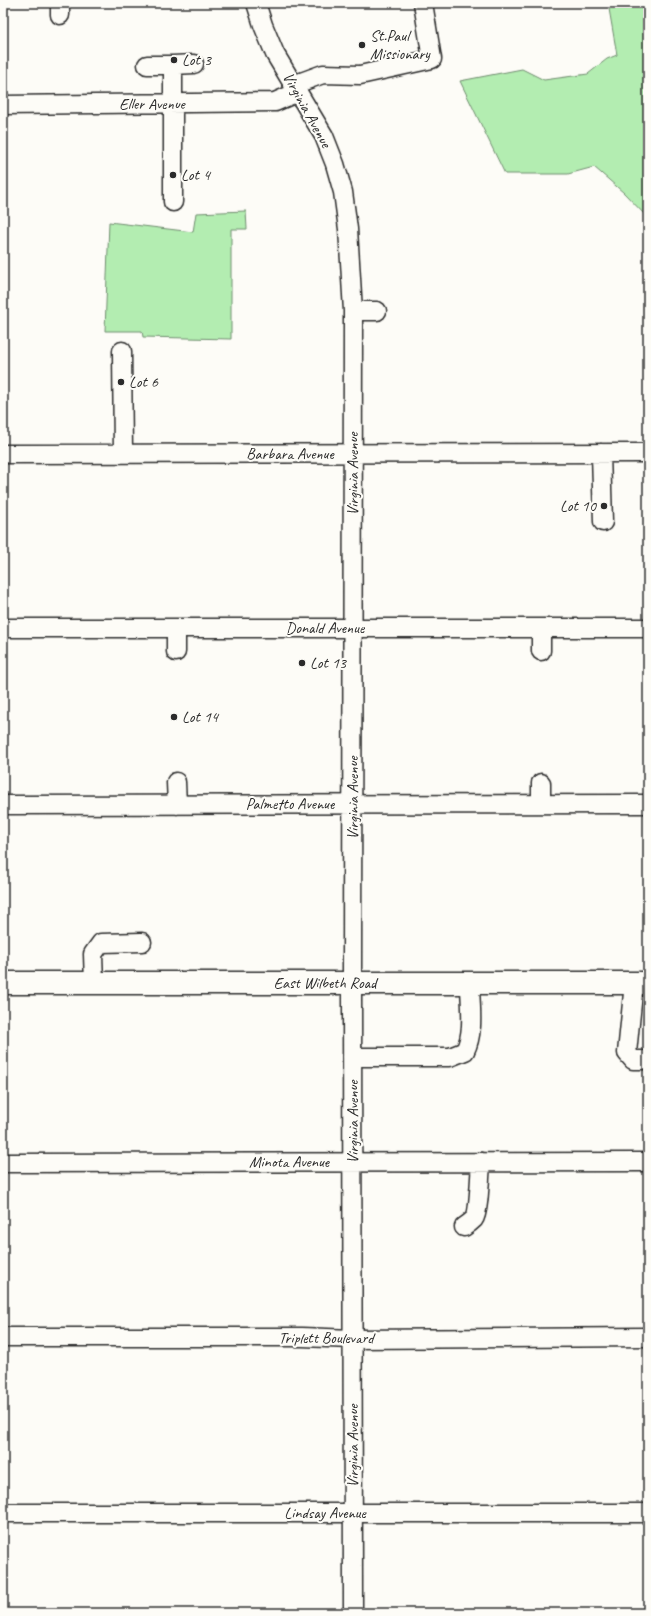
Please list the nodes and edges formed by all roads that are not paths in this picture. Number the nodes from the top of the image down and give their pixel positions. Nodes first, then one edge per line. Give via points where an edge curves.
1 (256, 3) edge
2 (423, 3) edge
3 (194, 64) dead end
4 (147, 65) dead end
5 (173, 65) junction
6 (296, 88) junction
7 (173, 104) junction
8 (3, 105) edge
9 (173, 202) dead end
10 (354, 312) junction
11 (377, 312) dead end
12 (122, 351) dead end
13 (601, 453) junction
14 (648, 453) edge
15 (3, 454) edge
16 (123, 454) junction
17 (354, 454) junction
18 (603, 522) dead end
19 (3, 628) edge
20 (176, 628) junction
21 (353, 628) junction
22 (541, 628) junction
23 (648, 628) edge
24 (541, 651) dead end
25 (176, 652) dead end
26 (176, 782) dead end
27 (541, 783) dead end
28 (176, 804) junction
29 (541, 804) junction
30 (648, 804) edge
31 (3, 805) edge
32 (352, 805) junction
33 (142, 942) dead end
34 (94, 983) junction
35 (352, 983) junction
36 (470, 983) junction
37 (641, 983) edge
38 (3, 984) edge
39 (352, 1057) junction
40 (648, 1060) edge
41 (353, 1162) junction
42 (481, 1162) junction
43 (648, 1162) edge
44 (3, 1163) edge
45 (464, 1227) dead end
46 (3, 1337) edge
47 (648, 1337) edge
48 (352, 1338) junction
49 (353, 1512) junction
50 (3, 1513) edge
51 (648, 1513) edge
52 (353, 1613) edge

1 - 6 street, Virginia Avenue via 275,54
2 - 6 street, Eller Avenue via 432,59 360,75 323,74
3 - 5 street
4 - 5 street
5 - 7 street
6 - 7 street, Eller Avenue via 275,102
6 - 10 street, Virginia Avenue via 324,136 343,192
7 - 8 street, Eller Avenue
7 - 9 street
10 - 11 street
10 - 17 street, Virginia Avenue
12 - 16 street
13 - 14 street, Barbara Avenue
13 - 17 street, Barbara Avenue
13 - 18 street
15 - 16 street, Barbara Avenue
16 - 17 street, Barbara Avenue
17 - 21 street, Virginia Avenue
19 - 20 street, Donald Avenue
20 - 21 street, Donald Avenue
20 - 25 street
21 - 22 street, Donald Avenue
21 - 32 street, Virginia Avenue
22 - 23 street, Donald Avenue
22 - 24 street
26 - 28 street
27 - 29 street
28 - 31 street, Palmetto Avenue
28 - 32 street, Palmetto Avenue
29 - 30 street, Palmetto Avenue
29 - 32 street, Palmetto Avenue
32 - 35 street, Virginia Avenue
33 - 34 street via 101,943 93,954
34 - 35 main road, East Wilbeth Road
34 - 38 main road, East Wilbeth Road
35 - 36 main road, East Wilbeth Road
35 - 39 street, Virginia Avenue
36 - 37 main road, East Wilbeth Road
36 - 39 street via 471,1031 465,1051 450,1057
37 - 40 street via 627,1053 632,1060
39 - 41 street, Virginia Avenue
41 - 42 street, Minota Avenue
41 - 44 street, Minota Avenue
41 - 48 street, Virginia Avenue
42 - 43 street, Minota Avenue
42 - 45 street via 478,1210 474,1219
46 - 48 street, Triplett Boulevard
47 - 48 street, Triplett Boulevard
48 - 49 street, Virginia Avenue
49 - 50 street, Lindsay Avenue
49 - 51 street, Lindsay Avenue
49 - 52 street, Virginia Avenue

